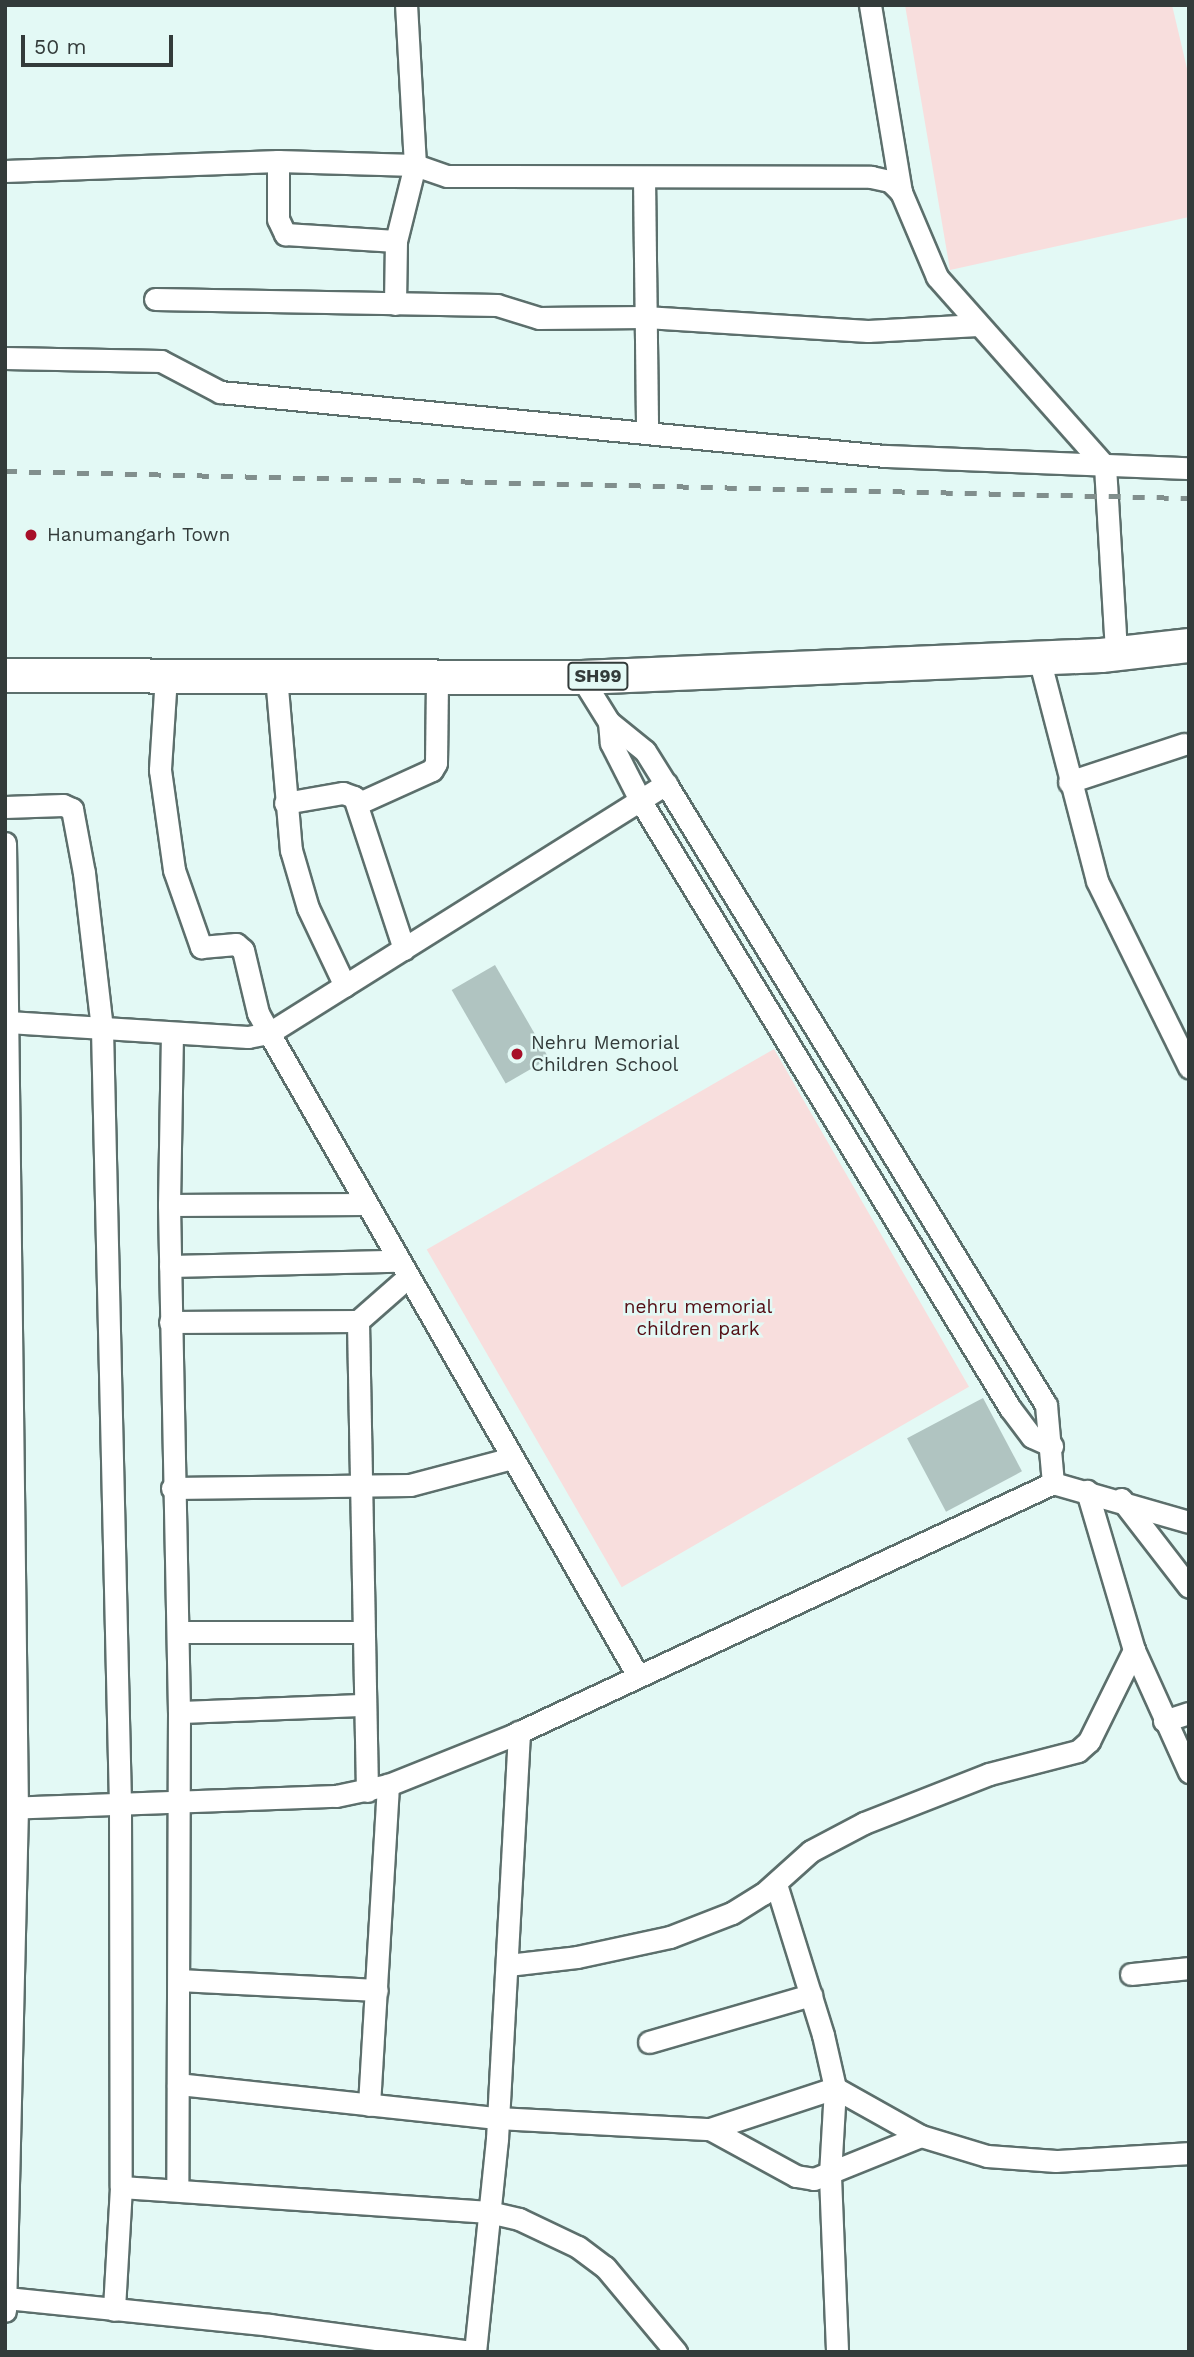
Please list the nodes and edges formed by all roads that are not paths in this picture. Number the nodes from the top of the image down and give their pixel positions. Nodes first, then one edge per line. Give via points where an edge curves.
1 (406, 5) edge
2 (870, 5) edge
3 (278, 161) junction
4 (415, 165) junction
5 (5, 171) edge
6 (644, 177) junction
7 (901, 192) junction
8 (396, 241) junction
9 (155, 299) dead end
10 (395, 304) junction
11 (645, 317) junction
12 (978, 325) junction
13 (5, 358) edge
14 (647, 431) junction
15 (1104, 466) junction
16 (1189, 468) edge
17 (1189, 645) edge
18 (1116, 653) junction
19 (1039, 658) junction
20 (5, 675) edge
21 (166, 676) junction
22 (276, 676) junction
23 (437, 677) junction
24 (581, 677) junction
25 (609, 722) junction
26 (1184, 744) dead end
27 (1069, 782) junction
28 (666, 784) junction
29 (640, 800) junction
30 (285, 803) junction
31 (356, 804) junction
32 (5, 807) edge
33 (5, 843) edge
34 (404, 949) junction
35 (345, 986) junction
36 (8, 1023) junction
37 (103, 1029) junction
38 (172, 1032) junction
39 (269, 1033) junction
40 (827, 1047) junction
41 (802, 1062) junction
42 (1189, 1067) edge
43 (8, 1188) edge
44 (365, 1204) junction
45 (169, 1205) junction
46 (170, 1266) junction
47 (402, 1269) junction
48 (358, 1321) junction
49 (170, 1322) junction
50 (1052, 1446) junction
51 (512, 1458) junction
52 (1053, 1483) junction
53 (360, 1486) junction
54 (172, 1488) junction
55 (1087, 1491) junction
56 (1121, 1499) junction
57 (1189, 1522) edge
58 (1189, 1587) edge
59 (178, 1632) junction
60 (362, 1632) junction
61 (1134, 1650) junction
62 (638, 1676) junction
63 (363, 1704) junction
64 (179, 1712) junction
65 (1189, 1713) edge
66 (1164, 1721) junction
67 (519, 1732) junction
68 (1189, 1772) edge
69 (377, 1788) junction
70 (120, 1804) junction
71 (178, 1804) junction
72 (11, 1808) edge
73 (776, 1884) junction
74 (508, 1965) junction
75 (1189, 1968) edge
76 (1131, 1974) dead end
77 (179, 1980) junction
78 (377, 1990) junction
79 (811, 1995) junction
80 (649, 2042) dead end
81 (178, 2084) junction
82 (835, 2088) junction
83 (369, 2105) junction
84 (498, 2118) junction
85 (709, 2129) junction
86 (8, 2131) edge
87 (921, 2136) junction
88 (1189, 2153) edge
89 (830, 2176) junction
90 (121, 2187) junction
91 (177, 2190) junction
92 (489, 2212) junction
93 (6, 2298) edge
94 (114, 2310) junction
95 (5, 2311) edge
96 (473, 2352) edge
97 (676, 2352) edge
98 (837, 2352) edge

1 - 4 street
2 - 7 street
3 - 4 street
3 - 5 street
3 - 8 street via 278,219 285,234
4 - 6 street via 447,176
4 - 8 street
6 - 7 street via 870,177 890,181
6 - 11 street
7 - 12 street via 937,277
8 - 10 street
9 - 10 street
10 - 11 street via 505,306 539,318
11 - 12 street via 868,331
11 - 14 street
12 - 15 street
13 - 14 street via 161,361 220,392
14 - 15 street via 885,456
15 - 16 street
15 - 18 street
17 - 18 main road, SH99
18 - 19 main road, SH99
19 - 24 main road, SH99
19 - 27 street
20 - 21 main road, SH99
21 - 22 main road, SH99
21 - 39 street via 160,770 174,870 201,947 236,944 243,950 258,1013
22 - 23 main road, SH99
22 - 30 street
23 - 24 main road, SH99
23 - 31 street via 436,763 432,770
24 - 25 street
25 - 28 street via 645,751
25 - 29 street via 611,743
26 - 27 street
27 - 42 street via 1097,881
28 - 29 street
28 - 40 street
29 - 34 street
29 - 41 street
30 - 31 street via 351,793
30 - 35 street via 298,879
31 - 34 street
32 - 37 street via 63,805 72,809
33 - 36 street
34 - 35 street
35 - 39 street
36 - 37 street
36 - 43 street
37 - 38 street
37 - 70 street
38 - 39 street via 248,1037
38 - 45 street
39 - 44 street
40 - 41 street
40 - 50 street via 1046,1405
41 - 50 street via 1022,1426
43 - 72 street
44 - 45 street
44 - 47 street
45 - 46 street
46 - 47 street
46 - 49 street
47 - 48 street
47 - 51 street
48 - 49 street
48 - 53 street
49 - 54 street
50 - 52 street
51 - 53 street via 427,1482
51 - 62 street
52 - 55 street
52 - 62 street
53 - 54 street
53 - 60 street
54 - 59 street
55 - 56 street
55 - 61 street
56 - 57 street
56 - 58 street
59 - 60 street
59 - 64 street
60 - 63 street
61 - 66 street
61 - 73 street via 1089,1741 1078,1751 989,1774 864,1823 811,1851
62 - 67 street
63 - 64 street
63 - 69 street
64 - 71 street
65 - 66 street
66 - 68 street
67 - 69 street
67 - 74 street
69 - 71 street
69 - 78 street
70 - 71 street
70 - 72 street
70 - 90 street
71 - 77 street
72 - 86 street
73 - 74 street via 732,1913 670,1937 576,1957
73 - 79 street
74 - 84 street
75 - 76 street
77 - 78 street
77 - 81 street
78 - 83 street
79 - 80 street
79 - 82 street
81 - 83 street
81 - 91 street
82 - 85 street
82 - 87 street
82 - 89 street
83 - 84 street
84 - 85 street
84 - 92 street
85 - 89 street via 796,2176
86 - 93 street
87 - 88 street via 987,2156 1056,2161
87 - 89 street
89 - 98 street
90 - 91 street
90 - 94 street
91 - 92 street
92 - 96 street
92 - 97 street via 542,2229 605,2267
93 - 94 street
93 - 95 street
94 - 96 street

